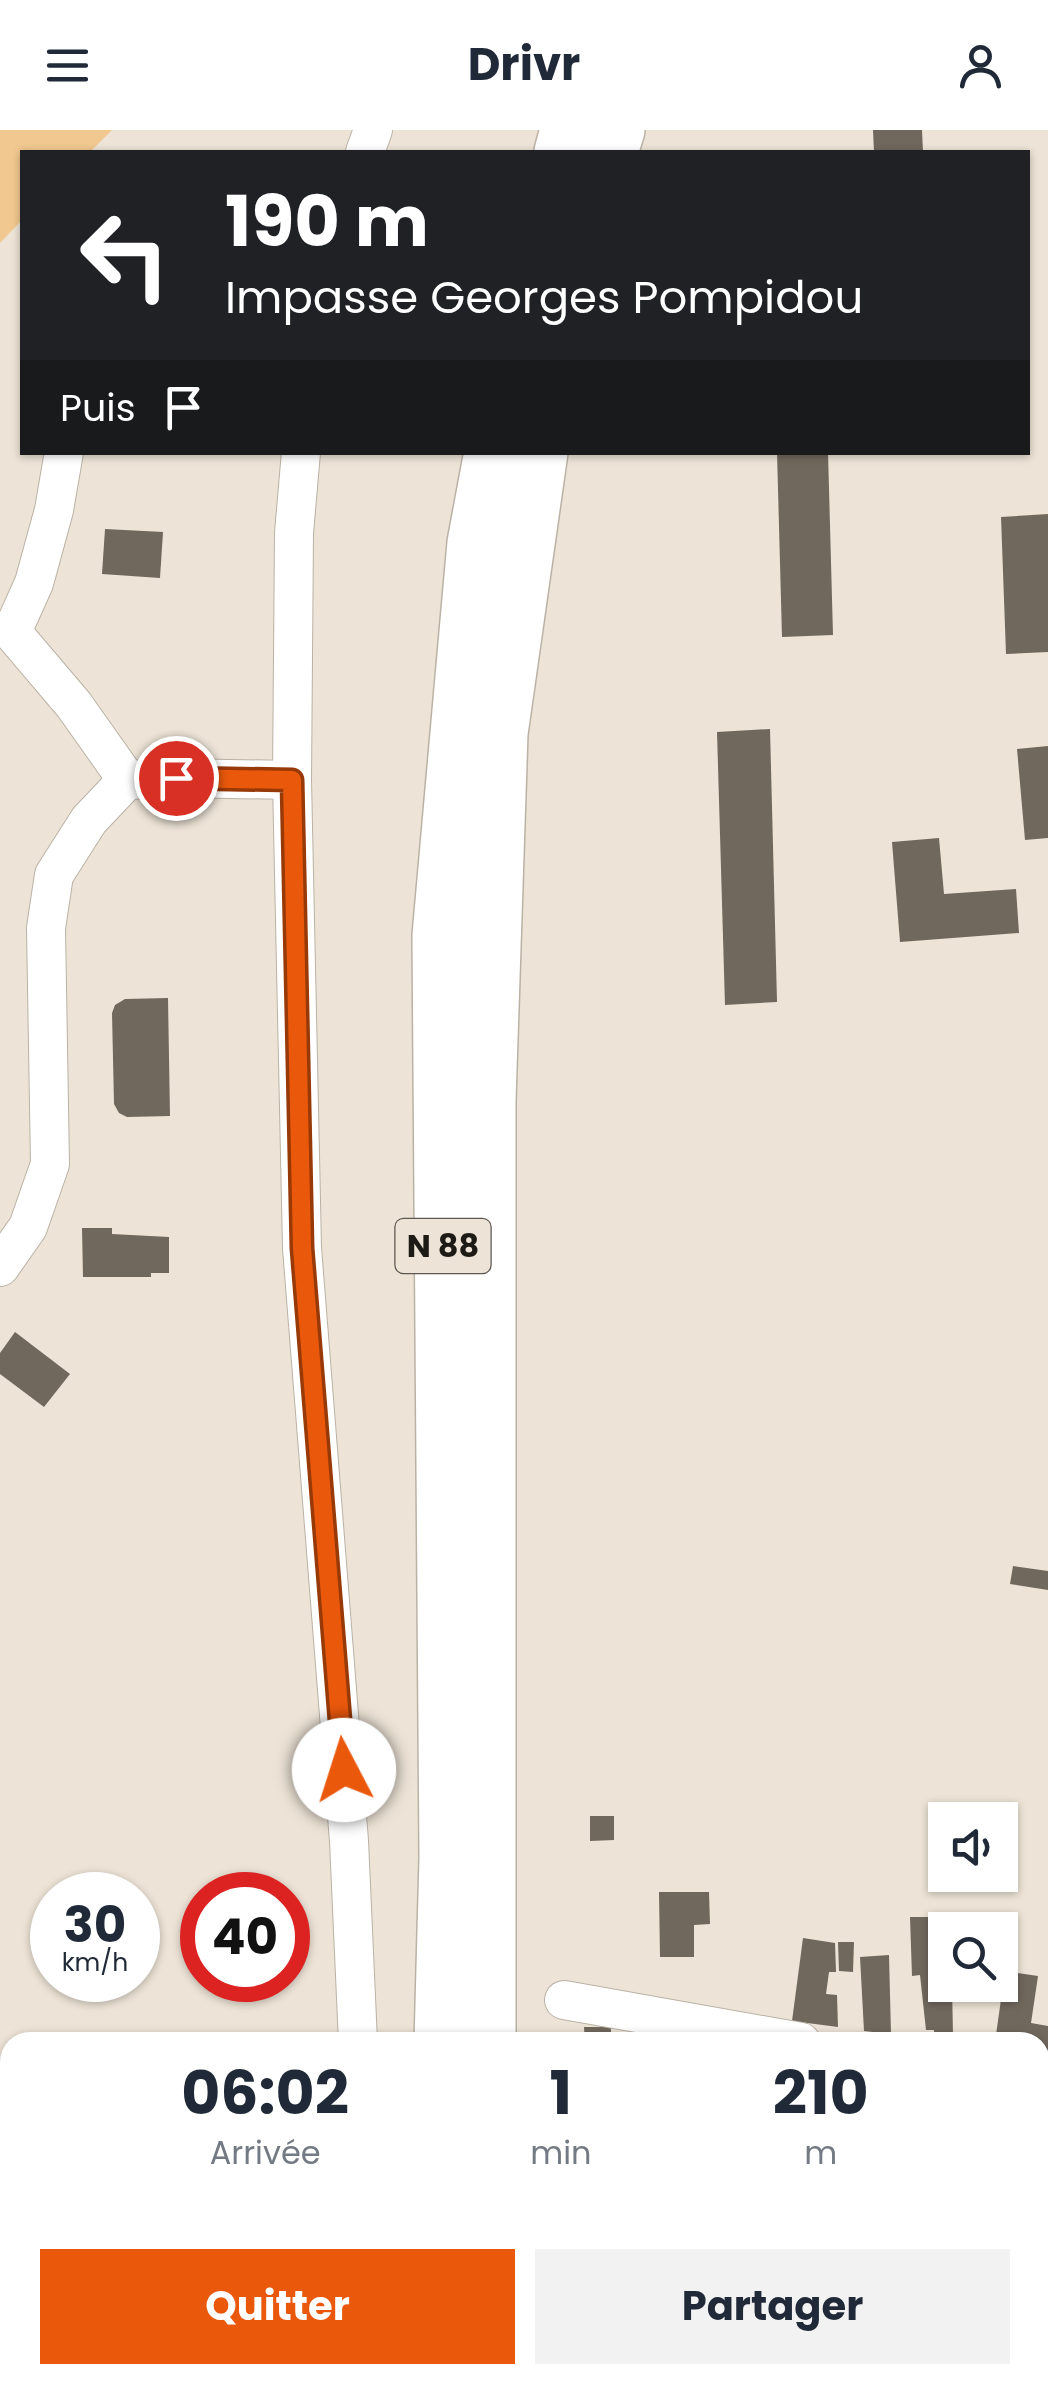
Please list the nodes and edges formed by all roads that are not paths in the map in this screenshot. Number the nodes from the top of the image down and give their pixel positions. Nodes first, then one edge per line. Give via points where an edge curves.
1 (63, 455) edge
2 (301, 455) edge
3 (491, 455) edge
4 (540, 455) edge
5 (6, 634) edge
6 (127, 780) junction
7 (292, 780) junction
8 (0, 1267) edge
9 (564, 2000) dead end
10 (358, 2032) edge
11 (442, 2032) edge
12 (488, 2032) edge
13 (745, 2032) edge

1 - 5 street via 34,582
2 - 7 street
3 - 11 highway, N 88 via 475,543 440,936 447,1858
4 - 12 highway, N 88 via 500,733 488,1100
5 - 6 street via 74,705
6 - 7 street
6 - 8 street via 89,820 54,876 46,928 50,1164 28,1227
7 - 10 street via 302,1248 350,1841
9 - 13 street

